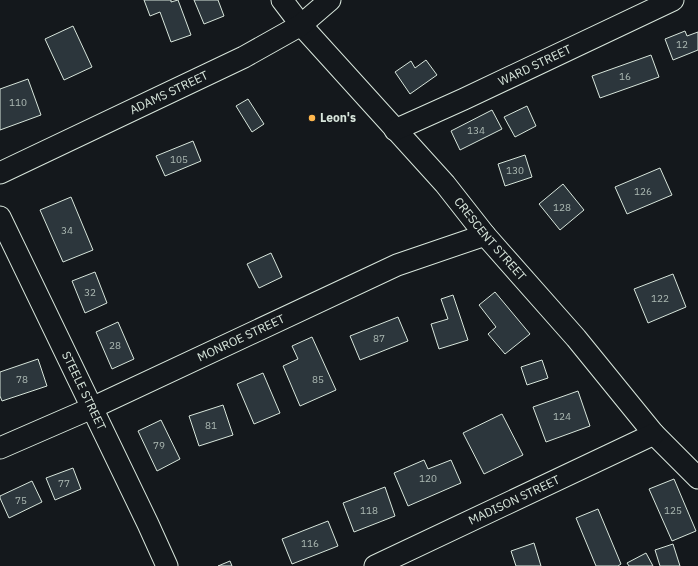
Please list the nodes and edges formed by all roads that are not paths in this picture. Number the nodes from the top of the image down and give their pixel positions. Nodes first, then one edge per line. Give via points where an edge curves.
1 (282, 0) edge
2 (330, 0) edge
3 (673, 0) edge
4 (302, 25) junction
5 (395, 130) junction
6 (0, 173) edge
7 (0, 217) edge
8 (485, 235) junction
9 (92, 408) junction
10 (654, 434) junction
11 (0, 448) edge
12 (696, 473) edge
13 (167, 566) edge
14 (375, 566) edge

1 - 4 street, CRESCENT STREET
2 - 4 street, ADAMS STREET
3 - 5 street, WARD STREET via 464,100
4 - 5 street, CRESCENT STREET
4 - 6 street, ADAMS STREET via 244,57
5 - 8 street, CRESCENT STREET via 445,184
7 - 9 street, STEELE STREET
8 - 9 street, MONROE STREET via 397,265
8 - 10 street, CRESCENT STREET via 576,338
9 - 11 street, MONROE STREET
9 - 13 street, STEELE STREET
10 - 12 street, CRESCENT STREET
10 - 14 street, MADISON STREET

